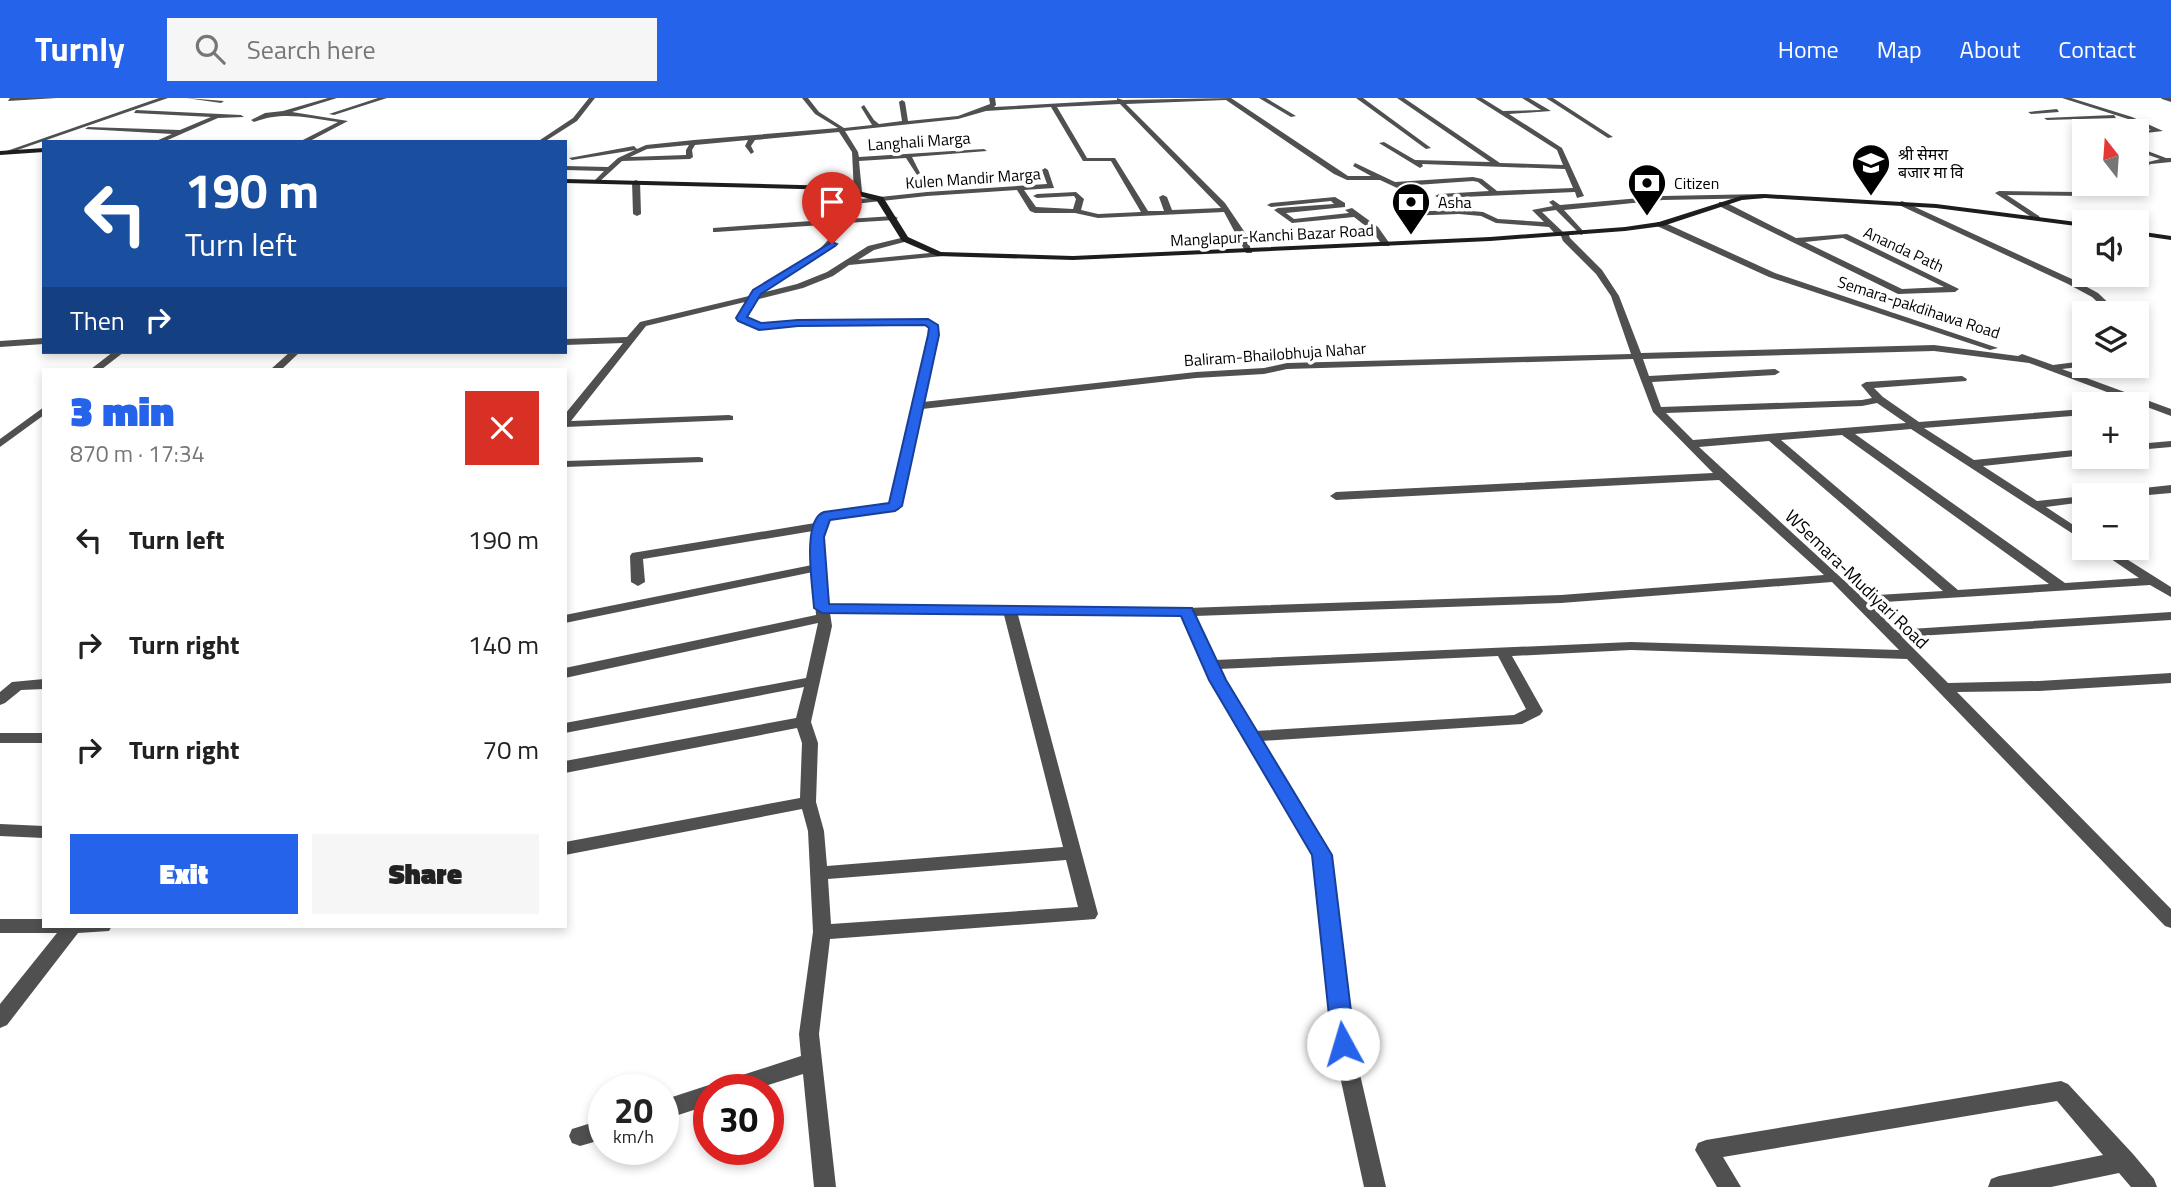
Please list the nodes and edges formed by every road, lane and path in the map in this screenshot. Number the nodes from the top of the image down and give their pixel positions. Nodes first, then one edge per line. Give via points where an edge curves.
1 (54, 98) edge
2 (165, 98) edge
3 (189, 98) edge
4 (334, 98) edge
5 (383, 98) edge
6 (592, 98) edge
7 (805, 98) edge
8 (992, 98) edge
9 (1226, 98) edge
10 (1262, 98) edge
11 (1359, 98) edge
12 (1400, 98) edge
13 (1478, 98) edge
14 (1525, 98) edge
15 (1549, 98) edge
16 (2065, 98) edge
17 (2164, 98) edge
18 (13, 99) edge
19 (1120, 100) edge
20 (2171, 100) edge
21 (221, 101) dead end
22 (902, 103) dead end
23 (0, 105) edge
24 (1053, 106) junction
25 (864, 107) dead end
26 (986, 109) junction
27 (2104, 110) junction
28 (127, 112) junction
29 (2031, 112) dead end
30 (283, 113) junction
31 (1500, 113) junction
32 (219, 116) junction
33 (1293, 116) dead end
34 (241, 117) dead end
35 (324, 117) junction
36 (2129, 117) junction
37 (2047, 118) dead end
38 (2133, 119) edge
39 (254, 120) dead end
40 (905, 123) junction
41 (878, 126) junction
42 (2149, 126) edge
43 (76, 130) junction
44 (2149, 131) edge
45 (180, 132) junction
46 (842, 132) junction
47 (1610, 136) dead end
48 (754, 137) junction
49 (44, 140) edge
50 (162, 140) edge
51 (306, 140) edge
52 (543, 140) edge
53 (42, 141) edge
54 (694, 142) junction
55 (1382, 143) dead end
56 (646, 146) junction
57 (1428, 148) junction
58 (1440, 148) dead end
59 (1392, 149) junction
60 (1404, 149) dead end
61 (1416, 149) dead end
62 (42, 150) edge
63 (689, 150) junction
64 (984, 151) dead end
65 (2, 153) edge
66 (2149, 153) edge
67 (908, 156) junction
68 (572, 158) dead end
69 (620, 159) junction
70 (856, 159) junction
71 (980, 160) dead end
72 (2169, 160) edge
73 (1412, 162) junction
74 (2149, 162) edge
75 (912, 164) junction
76 (1116, 164) junction
77 (1355, 164) dead end
78 (1497, 164) junction
79 (1091, 167) dead end
80 (1568, 167) junction
81 (567, 168) edge
82 (607, 169) junction
83 (1045, 170) dead end
84 (917, 173) dead end
85 (1381, 178) junction
86 (567, 181) edge
87 (598, 181) junction
88 (1446, 181) junction
89 (636, 182) junction
90 (1395, 184) junction
91 (829, 187) junction
92 (1577, 190) junction
93 (1543, 191) junction
94 (858, 192) junction
95 (1022, 192) junction
96 (1410, 192) dead end
97 (1495, 193) junction
98 (2072, 194) edge
99 (1439, 196) dead end
100 (1765, 196) junction
101 (1163, 197) dead end
102 (880, 199) junction
103 (842, 203) junction
104 (1902, 203) junction
105 (1589, 204) junction
106 (1722, 204) junction
107 (1558, 207) junction
108 (1226, 210) junction
109 (1075, 211) junction
110 (1169, 213) junction
111 (637, 214) dead end
112 (1146, 214) junction
113 (1405, 214) dead end
114 (1357, 215) junction
115 (894, 218) junction
116 (2036, 218) junction
117 (844, 221) junction
118 (2072, 223) edge
119 (1660, 224) junction
120 (1549, 225) junction
121 (716, 230) dead end
122 (1581, 233) junction
123 (1563, 234) junction
124 (2149, 235) edge
125 (2171, 238) edge
126 (905, 239) junction
127 (1795, 240) junction
128 (1386, 244) junction
129 (1249, 251) junction
130 (940, 254) junction
131 (845, 263) junction
132 (750, 300) junction
133 (2101, 301) edge
134 (630, 340) junction
135 (42, 341) edge
136 (567, 342) edge
137 (0, 344) edge
138 (116, 354) edge
139 (293, 354) edge
140 (1636, 357) junction
141 (2029, 360) junction
142 (2072, 365) edge
143 (2051, 366) junction
144 (97, 368) edge
145 (277, 368) edge
146 (1775, 372) dead end
147 (1646, 379) junction
148 (1962, 379) dead end
149 (1879, 399) junction
150 (918, 405) junction
151 (2149, 406) edge
152 (2153, 406) junction
153 (1657, 411) junction
154 (42, 412) edge
155 (2072, 413) edge
156 (2171, 413) edge
157 (729, 418) dead end
158 (567, 419) edge
159 (567, 422) edge
160 (1915, 426) junction
161 (1846, 432) junction
162 (1772, 438) junction
163 (0, 444) edge
164 (1690, 444) junction
165 (2171, 444) edge
166 (2149, 446) edge
167 (2072, 453) edge
168 (699, 460) dead end
169 (567, 464) edge
170 (1971, 464) junction
171 (1722, 476) junction
172 (2171, 489) edge
173 (2149, 491) edge
174 (1336, 496) dead end
175 (2072, 500) edge
176 (2035, 505) junction
177 (821, 526) junction
178 (2072, 529) edge
179 (2120, 560) edge
180 (818, 567) junction
181 (1835, 578) junction
182 (2152, 581) junction
183 (638, 582) dead end
184 (2062, 587) junction
185 (2171, 593) edge
186 (1955, 594) junction
187 (1858, 600) junction
188 (1010, 611) junction
189 (1187, 612) junction
190 (822, 613) junction
191 (2171, 616) edge
192 (567, 619) edge
193 (1891, 634) junction
194 (1502, 651) junction
195 (1912, 655) junction
196 (1210, 665) junction
197 (567, 673) edge
198 (2171, 678) edge
199 (813, 681) junction
200 (42, 684) edge
201 (1944, 688) junction
202 (0, 700) edge
203 (803, 722) junction
204 (567, 728) edge
205 (1251, 736) junction
206 (0, 738) edge
207 (42, 738) edge
208 (567, 767) edge
209 (808, 802) junction
210 (0, 830) edge
211 (42, 832) edge
212 (567, 849) edge
213 (1074, 853) junction
214 (819, 873) junction
215 (2171, 921) edge
216 (0, 926) edge
217 (42, 926) edge
218 (70, 928) edge
219 (822, 932) junction
220 (0, 1019) edge
221 (812, 1062) junction
222 (774, 1074) edge
223 (588, 1134) edge
224 (580, 1136) dead end
225 (2125, 1161) junction
226 (825, 1187) edge
227 (1375, 1187) edge
228 (1730, 1187) edge
229 (1999, 1187) edge
230 (2146, 1187) edge

1 - 18 street
2 - 28 street
3 - 21 street
4 - 30 street
5 - 35 street
6 - 52 street via 576,121
7 - 46 street
8 - 26 street via 993,105
9 - 19 street
9 - 85 street via 1336,173 1347,178
10 - 33 street
11 - 57 street
12 - 78 street
13 - 31 street
14 - 31 street via 1548,111
15 - 47 street
16 - 27 street
17 - 20 street
18 - 23 street
19 - 24 street
19 - 108 street
22 - 40 street
24 - 26 street
24 - 76 street via 1085,160 1113,159
25 - 41 street
26 - 40 street
27 - 29 street
27 - 36 street
28 - 32 street
28 - 43 street
30 - 35 street
30 - 39 street
31 - 80 street via 1560,149
32 - 34 street
32 - 45 street
35 - 51 street via 345,121
36 - 37 street
36 - 38 street
40 - 41 street
41 - 46 street
42 - 44 street via 2160,131
43 - 45 street
43 - 49 street
45 - 50 street
46 - 48 street
46 - 70 street
48 - 54 street
48 - 63 street via 750,149
53 - 65 street
54 - 56 street
54 - 63 street
55 - 59 street
56 - 68 street
56 - 69 street
57 - 58 street
57 - 61 street
59 - 60 street
59 - 73 street
62 - 65 street
63 - 69 street via 690,157
64 - 67 street, Langhali Marga
66 - 72 street
67 - 70 street, Langhali Marga
67 - 75 street
69 - 82 street
70 - 94 street
71 - 75 street
72 - 74 street
73 - 78 street
73 - 88 street
75 - 84 street
76 - 79 street
76 - 112 street
77 - 85 street
78 - 80 street
80 - 92 street
81 - 82 street
82 - 87 street
83 - 95 street, Kulen Mandir Marga via 1051,186
85 - 90 street
86 - 87 street
87 - 89 street
88 - 90 street
88 - 97 street via 1480,180
89 - 91 street
89 - 111 street
90 - 96 street
91 - 94 street
91 - 103 street
92 - 93 street
92 - 105 street
93 - 97 street
93 - 107 street
94 - 102 street
95 - 102 street, Kulen Mandir Marga
95 - 109 street via 1038,211
95 - 109 street via 1076,194 1080,199
97 - 99 street
98 - 116 street via 1999,193
100 - 104 street, Manglapur-Kanchi Bazar Road
100 - 105 street
100 - 106 street, Manglapur-Kanchi Bazar Road
101 - 110 street
102 - 103 street, Kulen Mandir Marga
102 - 115 street
103 - 117 street
104 - 116 street, Manglapur-Kanchi Bazar Road
104 - 133 street via 2071,282
105 - 107 street
106 - 119 street, Manglapur-Kanchi Bazar Road
106 - 127 street, Ananda Path
107 - 120 street via 1535,211
107 - 122 street
108 - 110 street
108 - 129 street
109 - 112 street via 1098,216
110 - 112 street
113 - 120 street via 1460,212 1483,214 1496,221
114 - 114 street via 1292,221 1271,205 1332,199
114 - 128 street
115 - 117 street
115 - 126 street
116 - 118 street, Manglapur-Kanchi Bazar Road
117 - 121 street
117 - 132 street via 832,244 776,278
119 - 122 street, Manglapur-Kanchi Bazar Road
119 - 141 street, Semara-pakdihawa Road via 1772,275
120 - 123 street, WSemara-Mudiyari Road
122 - 123 street, Manglapur-Kanchi Bazar Road
123 - 128 street, Manglapur-Kanchi Bazar Road
123 - 140 street, WSemara-Mudiyari Road via 1615,296
124 - 125 street
126 - 130 street, Manglapur-Kanchi Bazar Road
126 - 131 street via 881,244
127 - 127 street, Ananda Path via 1901,292 1955,289 1844,236
128 - 129 street, Manglapur-Kanchi Bazar Road
129 - 130 street, Manglapur-Kanchi Bazar Road via 1092,258
130 - 131 street
131 - 132 street via 815,281
132 - 134 street via 643,324
132 - 150 street via 741,318 759,327 928,322 934,335
134 - 136 street
134 - 158 street
135 - 137 street
138 - 144 street
139 - 145 street
140 - 141 street, Baliram-Bhailobhuja Nahar via 1934,348
140 - 147 street, WSemara-Mudiyari Road
140 - 150 street, Baliram-Bhailobhuja Nahar via 1287,366
141 - 143 street, Semara-pakdihawa Road
142 - 143 street
143 - 152 street, Semara-pakdihawa Road
146 - 147 street
147 - 153 street, WSemara-Mudiyari Road
148 - 149 street via 1866,385
149 - 153 street
149 - 160 street
150 - 177 street via 895,506 824,516
151 - 152 street
152 - 156 street, Semara-pakdihawa Road
153 - 164 street, WSemara-Mudiyari Road
154 - 163 street
155 - 160 street
157 - 159 street
160 - 161 street
160 - 170 street
161 - 162 street
161 - 184 street
162 - 164 street
162 - 186 street
164 - 171 street, WSemara-Mudiyari Road
165 - 166 street
167 - 170 street
168 - 169 street
170 - 176 street
171 - 174 street
171 - 181 street, WSemara-Mudiyari Road
172 - 173 street
175 - 176 street
176 - 178 street
177 - 180 street
177 - 183 street via 636,556
179 - 182 street
180 - 190 street
180 - 192 street
181 - 187 street, WSemara-Mudiyari Road
181 - 189 street via 1561,599
182 - 184 street
182 - 185 street
184 - 186 street
186 - 187 street
187 - 193 street, WSemara-Mudiyari Road
188 - 189 street
188 - 190 street
188 - 213 street
189 - 196 street
190 - 197 street
190 - 199 street via 825,626
191 - 193 street
193 - 195 street, WSemara-Mudiyari Road
194 - 195 street via 1631,646
194 - 196 street
194 - 205 street via 1535,711 1517,720
195 - 201 street, WSemara-Mudiyari Road
196 - 205 street
198 - 201 street
199 - 203 street
199 - 204 street
200 - 202 street via 17,685
201 - 215 street, WSemara-Mudiyari Road
203 - 208 street
203 - 209 street via 810,743
205 - 227 street via 1322,855 1343,1044
206 - 207 street
209 - 212 street
209 - 214 street
210 - 211 street
213 - 214 street
213 - 219 street via 1089,914
214 - 219 street
216 - 217 street
218 - 220 street
219 - 221 street via 809,1034
221 - 222 street
221 - 226 street
223 - 224 street
225 - 228 street via 2061,1091 1706,1150
225 - 229 street
225 - 230 street

